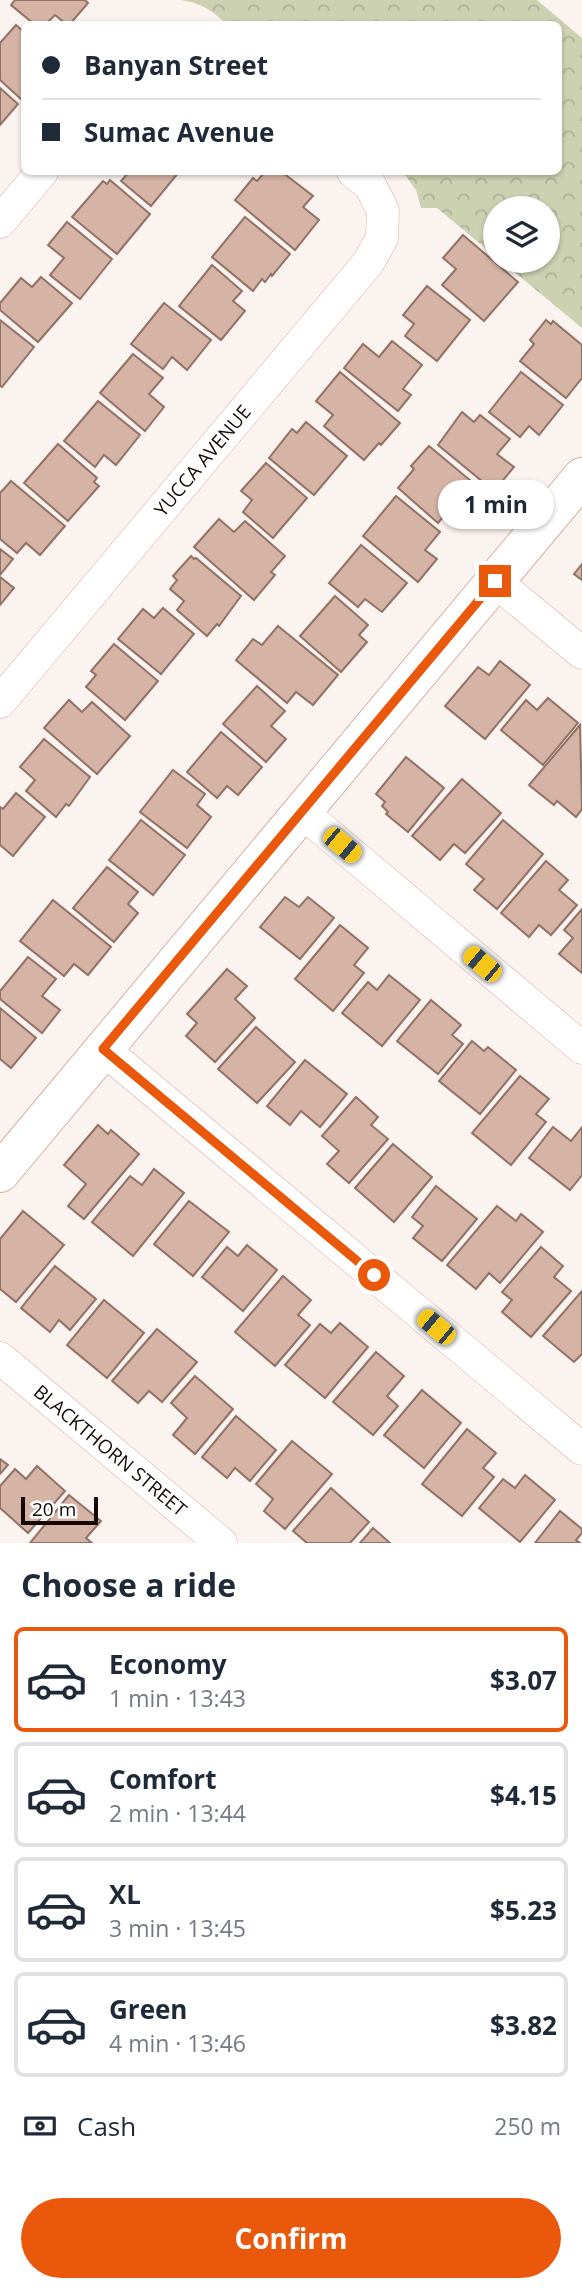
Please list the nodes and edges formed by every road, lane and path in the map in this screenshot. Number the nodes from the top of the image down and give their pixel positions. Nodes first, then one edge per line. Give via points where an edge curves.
1 (39, 175) edge
2 (357, 175) edge
3 (0, 222) edge
4 (582, 477) edge
5 (495, 581) junction
6 (582, 653) edge
7 (0, 702) edge
8 (302, 811) junction
9 (582, 1048) edge
10 (103, 1049) junction
11 (0, 1173) edge
12 (0, 1358) edge
13 (582, 1449) edge
14 (222, 1543) edge

1 - 3 street
2 - 7 street, YUCCA AVENUE via 370,185 383,211 382,238 368,263
4 - 5 street
5 - 6 street
5 - 8 street
8 - 9 street
8 - 10 street
10 - 11 street
10 - 13 street
12 - 14 street, BLACKTHORN STREET

